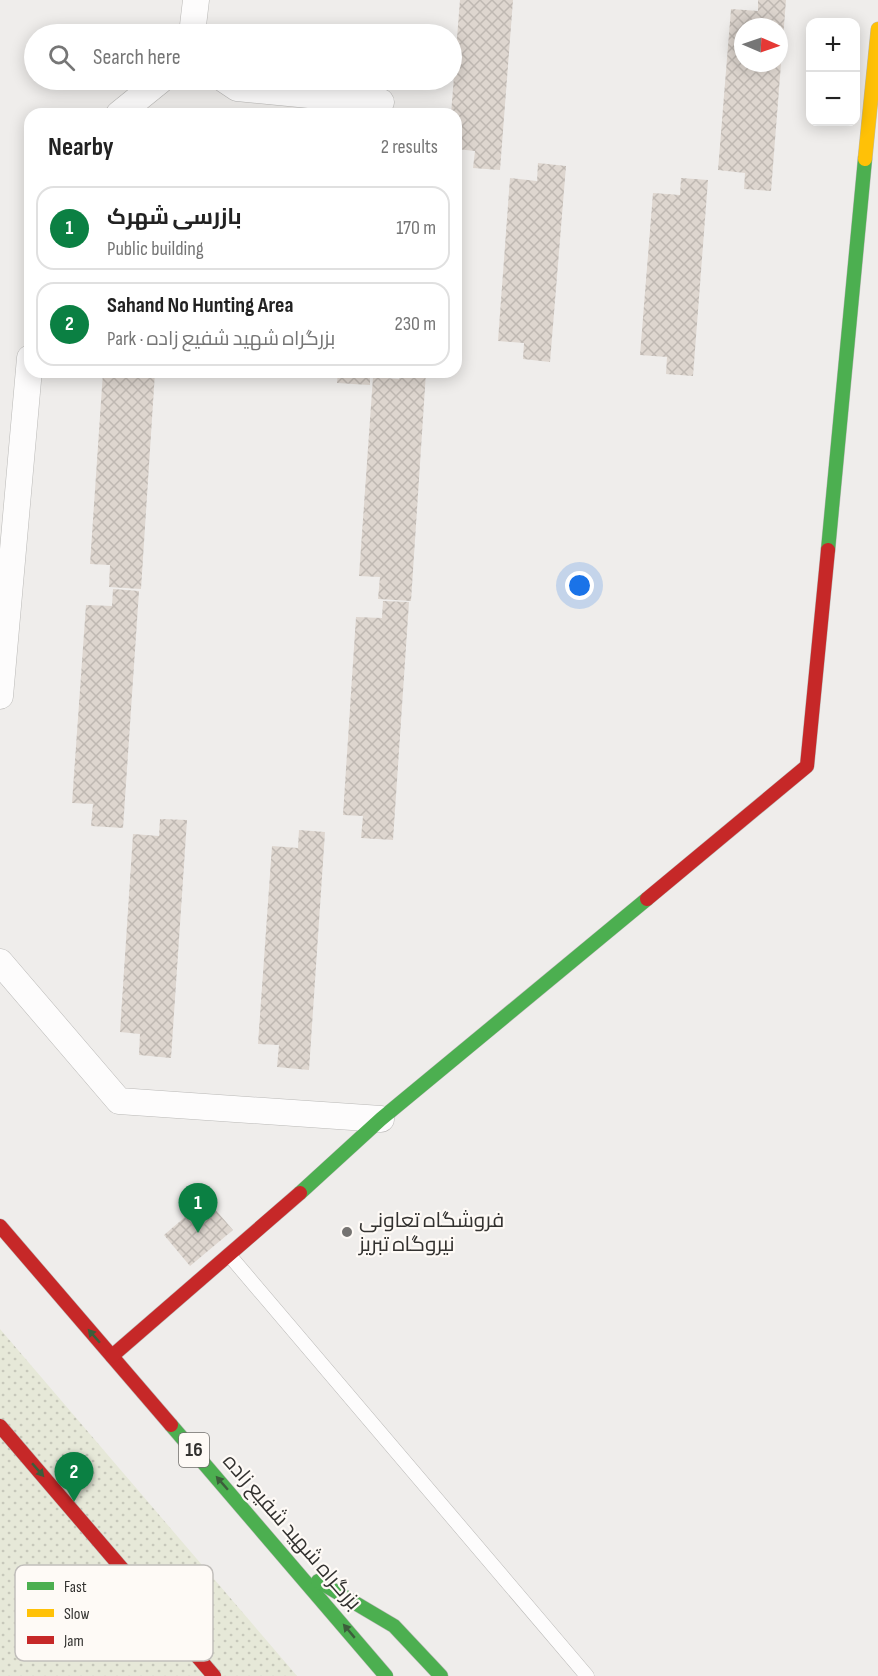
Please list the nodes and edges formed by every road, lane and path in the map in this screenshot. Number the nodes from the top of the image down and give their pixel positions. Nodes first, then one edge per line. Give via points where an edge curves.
1 (196, 0) edge
2 (193, 24) edge
3 (878, 29) edge
4 (149, 90) edge
5 (258, 90) edge
6 (381, 102) dead end
7 (126, 108) edge
8 (28, 378) edge
9 (0, 696) edge
10 (0, 962) edge
11 (381, 1119) junction
12 (0, 1226) edge
13 (230, 1256) junction
14 (112, 1356) junction
15 (0, 1426) edge
16 (119, 1565) edge
17 (295, 1568) junction
18 (201, 1661) edge
19 (214, 1676) edge
20 (386, 1676) edge
21 (441, 1676) edge
22 (588, 1676) edge

1 - 2 street
3 - 11 main road via 807,766
4 - 7 street
5 - 6 street
8 - 9 street
10 - 11 street via 119,1101
11 - 13 main road
14 -> 12 main road, بزرگراه شهید شفیع زاده / 16
13 - 14 main road
13 - 22 lane
17 -> 14 main road, بزرگراه شهید شفیع زاده / 16
15 -> 16 main road
20 -> 17 main road, بزرگراه شهید شفیع زاده / 16
17 - 21 main road via 394,1626
18 -> 19 main road

